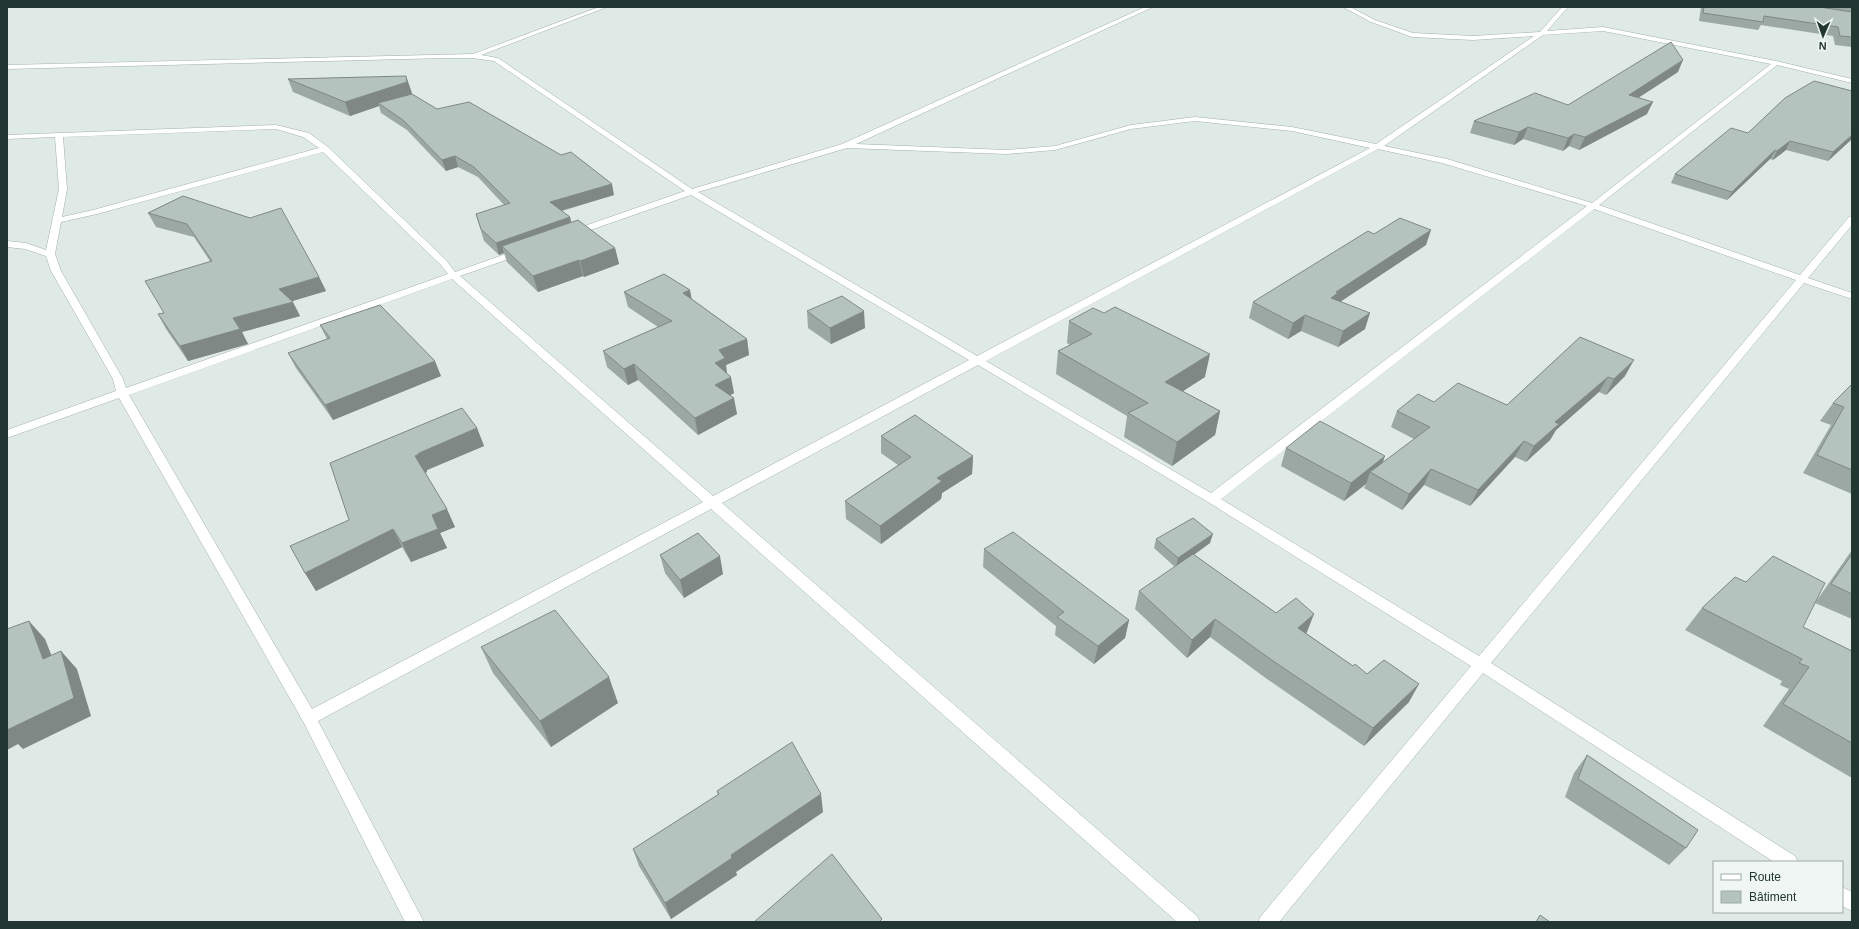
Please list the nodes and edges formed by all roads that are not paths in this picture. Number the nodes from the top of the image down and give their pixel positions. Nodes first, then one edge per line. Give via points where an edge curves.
1 (604, 7) edge
2 (1150, 7) edge
3 (1346, 7) edge
4 (1565, 7) edge
5 (1542, 33) junction
6 (473, 56) junction
7 (1776, 63) junction
8 (7, 67) edge
9 (1852, 81) edge
10 (59, 136) junction
11 (7, 137) edge
12 (845, 146) junction
13 (1377, 147) junction
14 (325, 149) junction
15 (693, 191) junction
16 (1594, 206) junction
17 (1852, 219) edge
18 (58, 220) junction
19 (1847, 233) edge
20 (566, 236) edge
21 (7, 244) edge
22 (528, 249) edge
23 (50, 254) junction
24 (453, 275) junction
25 (1802, 279) junction
26 (1852, 296) edge
27 (978, 360) junction
28 (122, 393) junction
29 (7, 434) edge
30 (1212, 499) junction
31 (712, 502) junction
32 (1482, 665) junction
33 (309, 718) junction
34 (1787, 861) edge
35 (1843, 897) edge
36 (1852, 902) edge
37 (415, 922) edge
38 (1190, 922) edge
39 (1267, 922) edge

1 - 6 street
2 - 12 street
3 - 5 street via 1373,21 1412,35 1473,38
4 - 5 street
5 - 7 street via 1603,29
5 - 13 street
6 - 8 street
6 - 15 street via 496,59
7 - 9 street
7 - 16 street
10 - 11 street
10 - 14 street via 276,127 306,135
10 - 18 street via 63,189
12 - 13 street via 1007,152 1048,149 1131,127 1195,119 1292,129
12 - 15 street
13 - 16 street via 1444,161
13 - 27 street
14 - 18 street
14 - 24 street via 444,262
15 - 20 street
15 - 27 street
16 - 25 street
16 - 30 street
17 - 19 street
18 - 23 street
19 - 25 street
21 - 23 street via 26,246
22 - 24 street
23 - 28 street via 56,270 118,379
24 - 28 street
24 - 31 street
25 - 26 street
25 - 32 street
27 - 30 street
27 - 31 street
28 - 29 street
28 - 33 street
30 - 32 street
31 - 33 street
31 - 38 street
32 - 34 street
32 - 39 street
33 - 37 street
35 - 36 street

